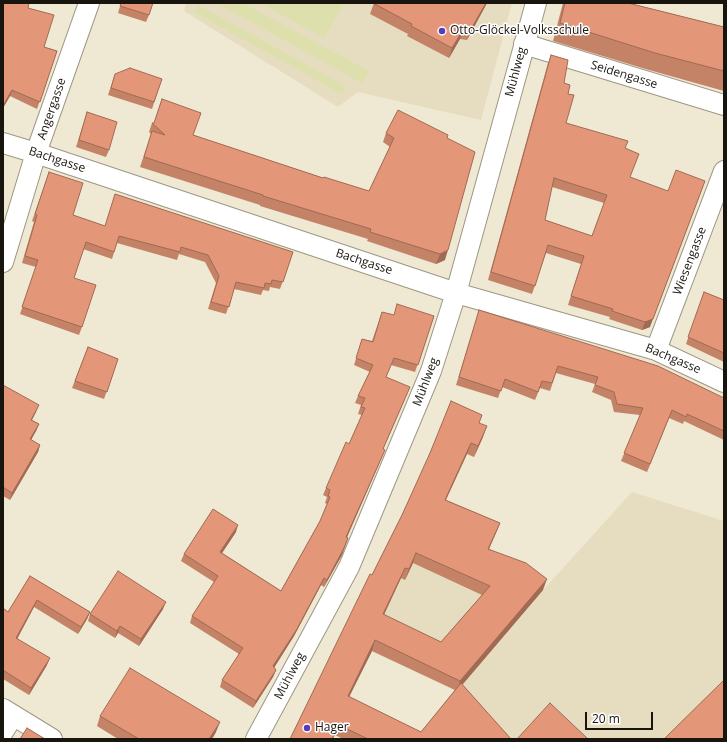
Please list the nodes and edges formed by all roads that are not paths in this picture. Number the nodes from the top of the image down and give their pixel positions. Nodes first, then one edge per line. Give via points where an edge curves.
1 (89, 3) edge
2 (536, 3) edge
3 (524, 44) junction
4 (724, 105) edge
5 (3, 143) edge
6 (36, 153) junction
7 (724, 171) edge
8 (3, 262) edge
9 (456, 292) junction
10 (656, 350) junction
11 (724, 382) edge
12 (6, 719) edge
13 (52, 739) edge
14 (256, 739) edge

1 - 6 street, Angergasse
2 - 3 street, Mühlweg
3 - 4 street, Seidengasse
3 - 9 street, Mühlweg
5 - 6 street, Bachgasse
6 - 8 street, Angergasse
6 - 9 street, Bachgasse
7 - 10 street, Wiesengasse
9 - 10 street, Bachgasse
9 - 14 street, Mühlweg via 431,371 349,567
10 - 11 street, Bachgasse
12 - 13 street

